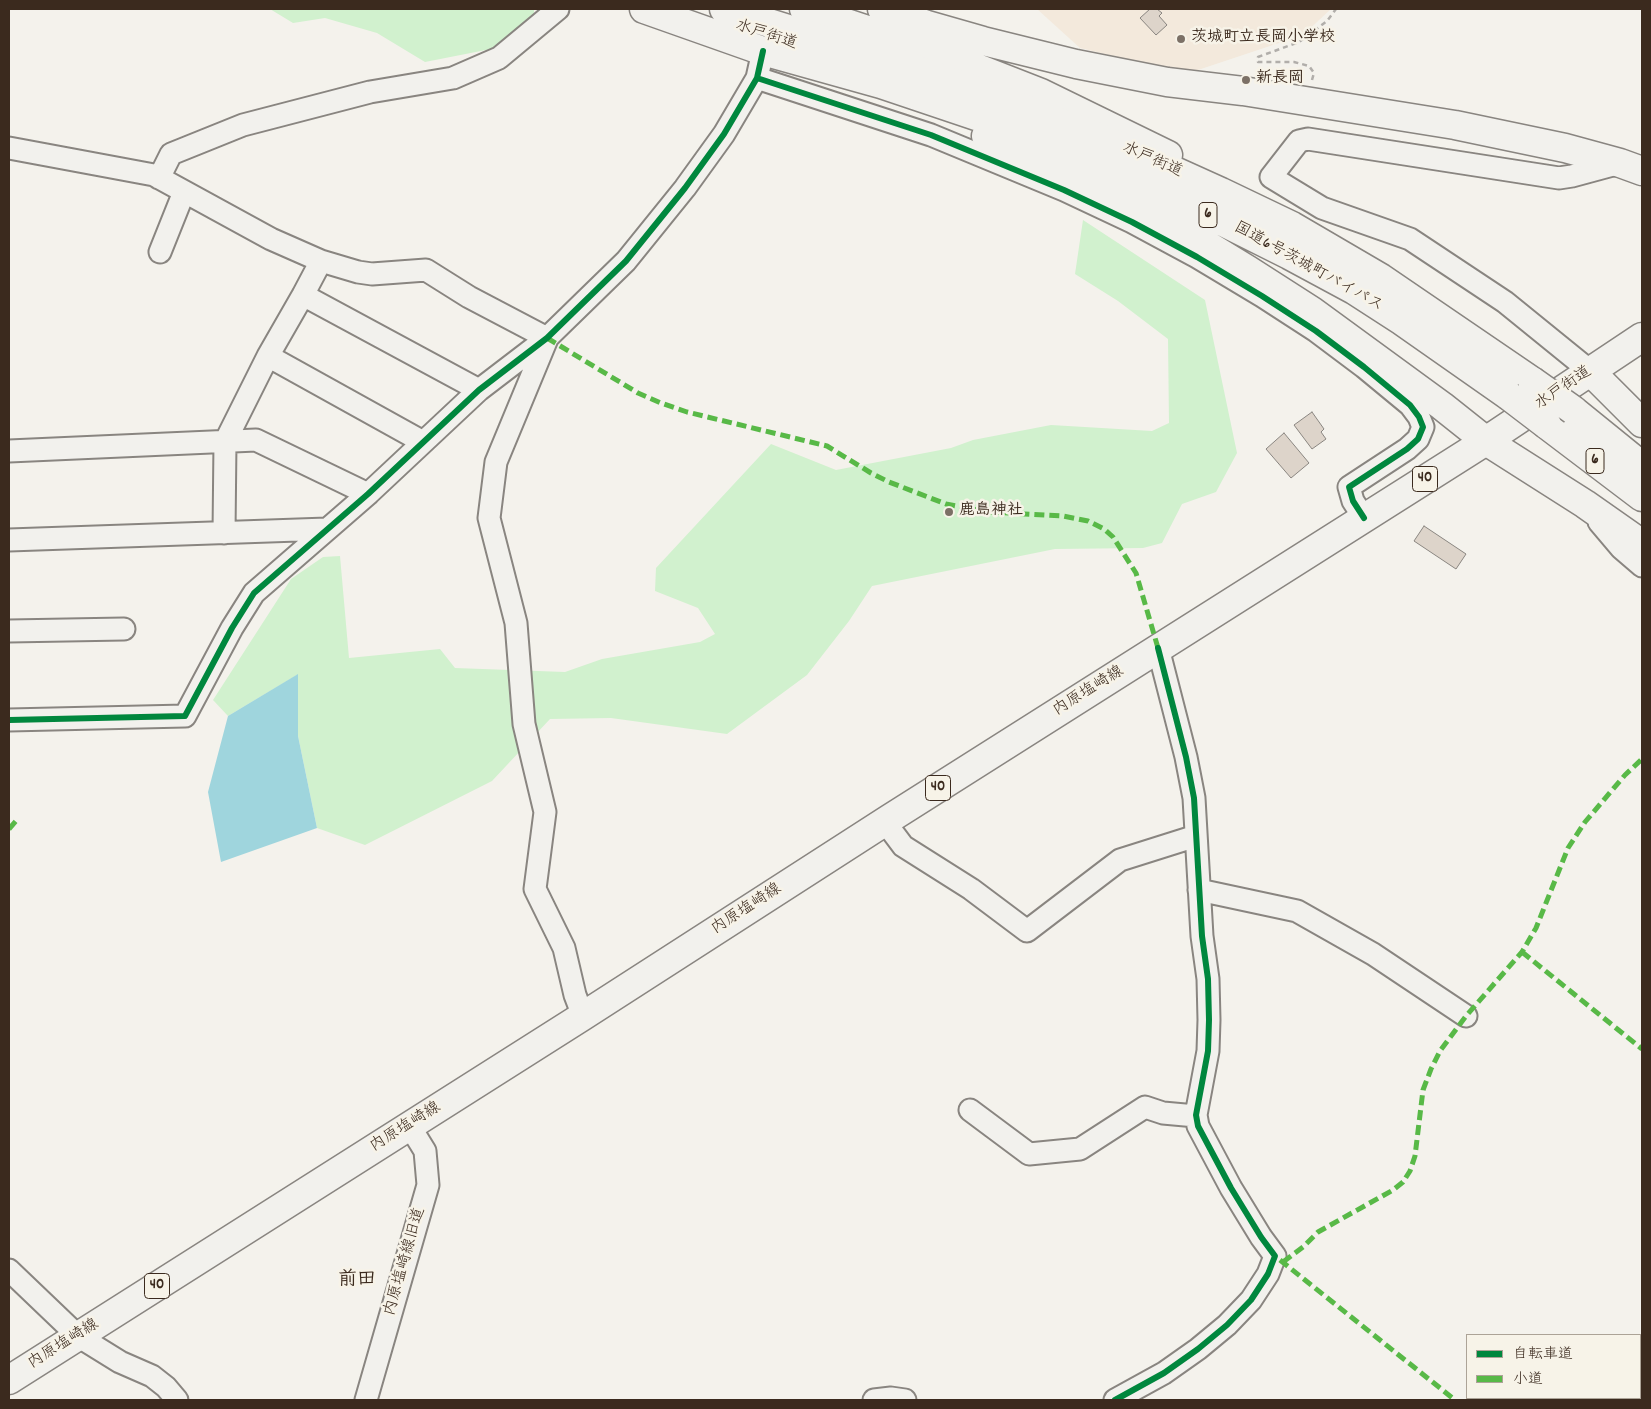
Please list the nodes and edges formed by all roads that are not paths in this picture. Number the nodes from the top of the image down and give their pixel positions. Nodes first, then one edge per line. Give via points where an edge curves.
1 (558, 9) edge
2 (644, 9) edge
3 (724, 9) edge
4 (804, 9) edge
5 (882, 9) edge
6 (763, 51) junction
7 (757, 78) junction
8 (881, 84) junction
9 (9, 148) edge
10 (1631, 167) edge
11 (159, 178) junction
12 (184, 192) junction
13 (1292, 226) junction
14 (160, 252) dead end
15 (321, 261) junction
16 (303, 295) junction
17 (1642, 337) edge
18 (548, 338) junction
19 (268, 356) junction
20 (1590, 371) junction
21 (479, 390) junction
22 (1642, 423) edge
23 (1486, 441) junction
24 (225, 442) junction
25 (424, 442) junction
26 (9, 451) edge
27 (1642, 466) edge
28 (368, 494) junction
29 (1642, 497) edge
30 (1584, 504) junction
31 (1364, 518) junction
32 (327, 529) junction
33 (224, 533) junction
34 (9, 540) edge
35 (1642, 544) edge
36 (1642, 566) edge
37 (124, 629) dead end
38 (9, 631) edge
39 (1158, 648) junction
40 (9, 720) edge
41 (885, 822) junction
42 (1196, 836) junction
43 (1199, 890) junction
44 (583, 1016) junction
45 (1466, 1016) dead end
46 (970, 1110) dead end
47 (1196, 1116) junction
48 (409, 1125) junction
49 (9, 1270) edge
50 (78, 1336) junction
51 (9, 1380) edge
52 (177, 1400) edge
53 (366, 1400) edge
54 (874, 1400) edge
55 (905, 1400) edge
56 (1115, 1400) edge

1 - 11 street via 499,58 453,78 370,92 243,125 171,154
2 - 6 main road, 水戸街道 / 6
3 - 13 main road, 水戸街道 / 6 via 904,66 1037,113 1097,136
4 - 13 main road via 949,57 1041,93 1167,154
5 - 10 main road via 982,41 1076,64 1167,82 1455,125 1565,148
6 - 7 street
6 - 8 main road, 水戸街道 / 6
7 - 18 street via 724,134 685,188 626,261
7 - 31 street via 931,135 1064,190 1197,257 1316,331 1410,405 1423,427 1418,439 1407,448 1349,487
8 - 23 main road via 1189,234 1312,311
8 - 29 main road, 国道6号茨城町バイパス / 6, bridge via 1076,153 1281,251 1402,321 1509,396
9 - 11 street
10 - 20 street via 1559,178 1308,139 1299,141 1271,177 1322,208 1410,239 1505,302
11 - 12 street
12 - 14 street
12 - 15 street
13 - 27 main road, 国道6号茨城町バイパス / 6, bridge via 1381,278 1532,381
15 - 16 street
15 - 18 street via 372,274 426,270
16 - 19 street
16 - 21 street
17 - 20 main road, 水戸街道 / 40
18 - 21 street
18 - 44 street via 496,462 489,518 516,623 524,724 545,812 535,890 564,948 574,995
19 - 24 street
19 - 25 street
20 - 22 main road
20 - 23 main road, 水戸街道 / 40
21 - 25 street
23 - 30 main road
23 - 31 main road, 内原塩崎線 / 40
24 - 26 street
24 - 28 street via 256,440
24 - 33 street
25 - 28 street
28 - 32 street
30 - 35 main road
30 - 36 street via 1621,548
31 - 39 main road, 内原塩崎線 / 40
32 - 33 street
32 - 40 street via 254,593 184,716
33 - 34 street
37 - 38 street
39 - 41 main road, 内原塩崎線 / 40
39 - 42 street via 1186,757 1194,798
41 - 42 street via 903,846 971,889 1027,931 1120,860
41 - 44 main road, 内原塩崎線 / 40
42 - 43 street
43 - 45 street via 1297,911 1373,954
43 - 47 street via 1209,1020 1208,1051
44 - 48 main road, 内原塩崎線 / 40
46 - 47 street via 1029,1154 1080,1149 1145,1108
47 - 56 street via 1198,1126 1231,1188 1275,1256 1251,1300 1227,1325 1164,1373
48 - 50 main road, 内原塩崎線 / 40
48 - 53 street, 内原塩崎線旧道 via 424,1151 428,1185
49 - 50 street
50 - 51 main road, 内原塩崎線 / 40
50 - 52 street via 120,1362 152,1376
54 - 55 street

